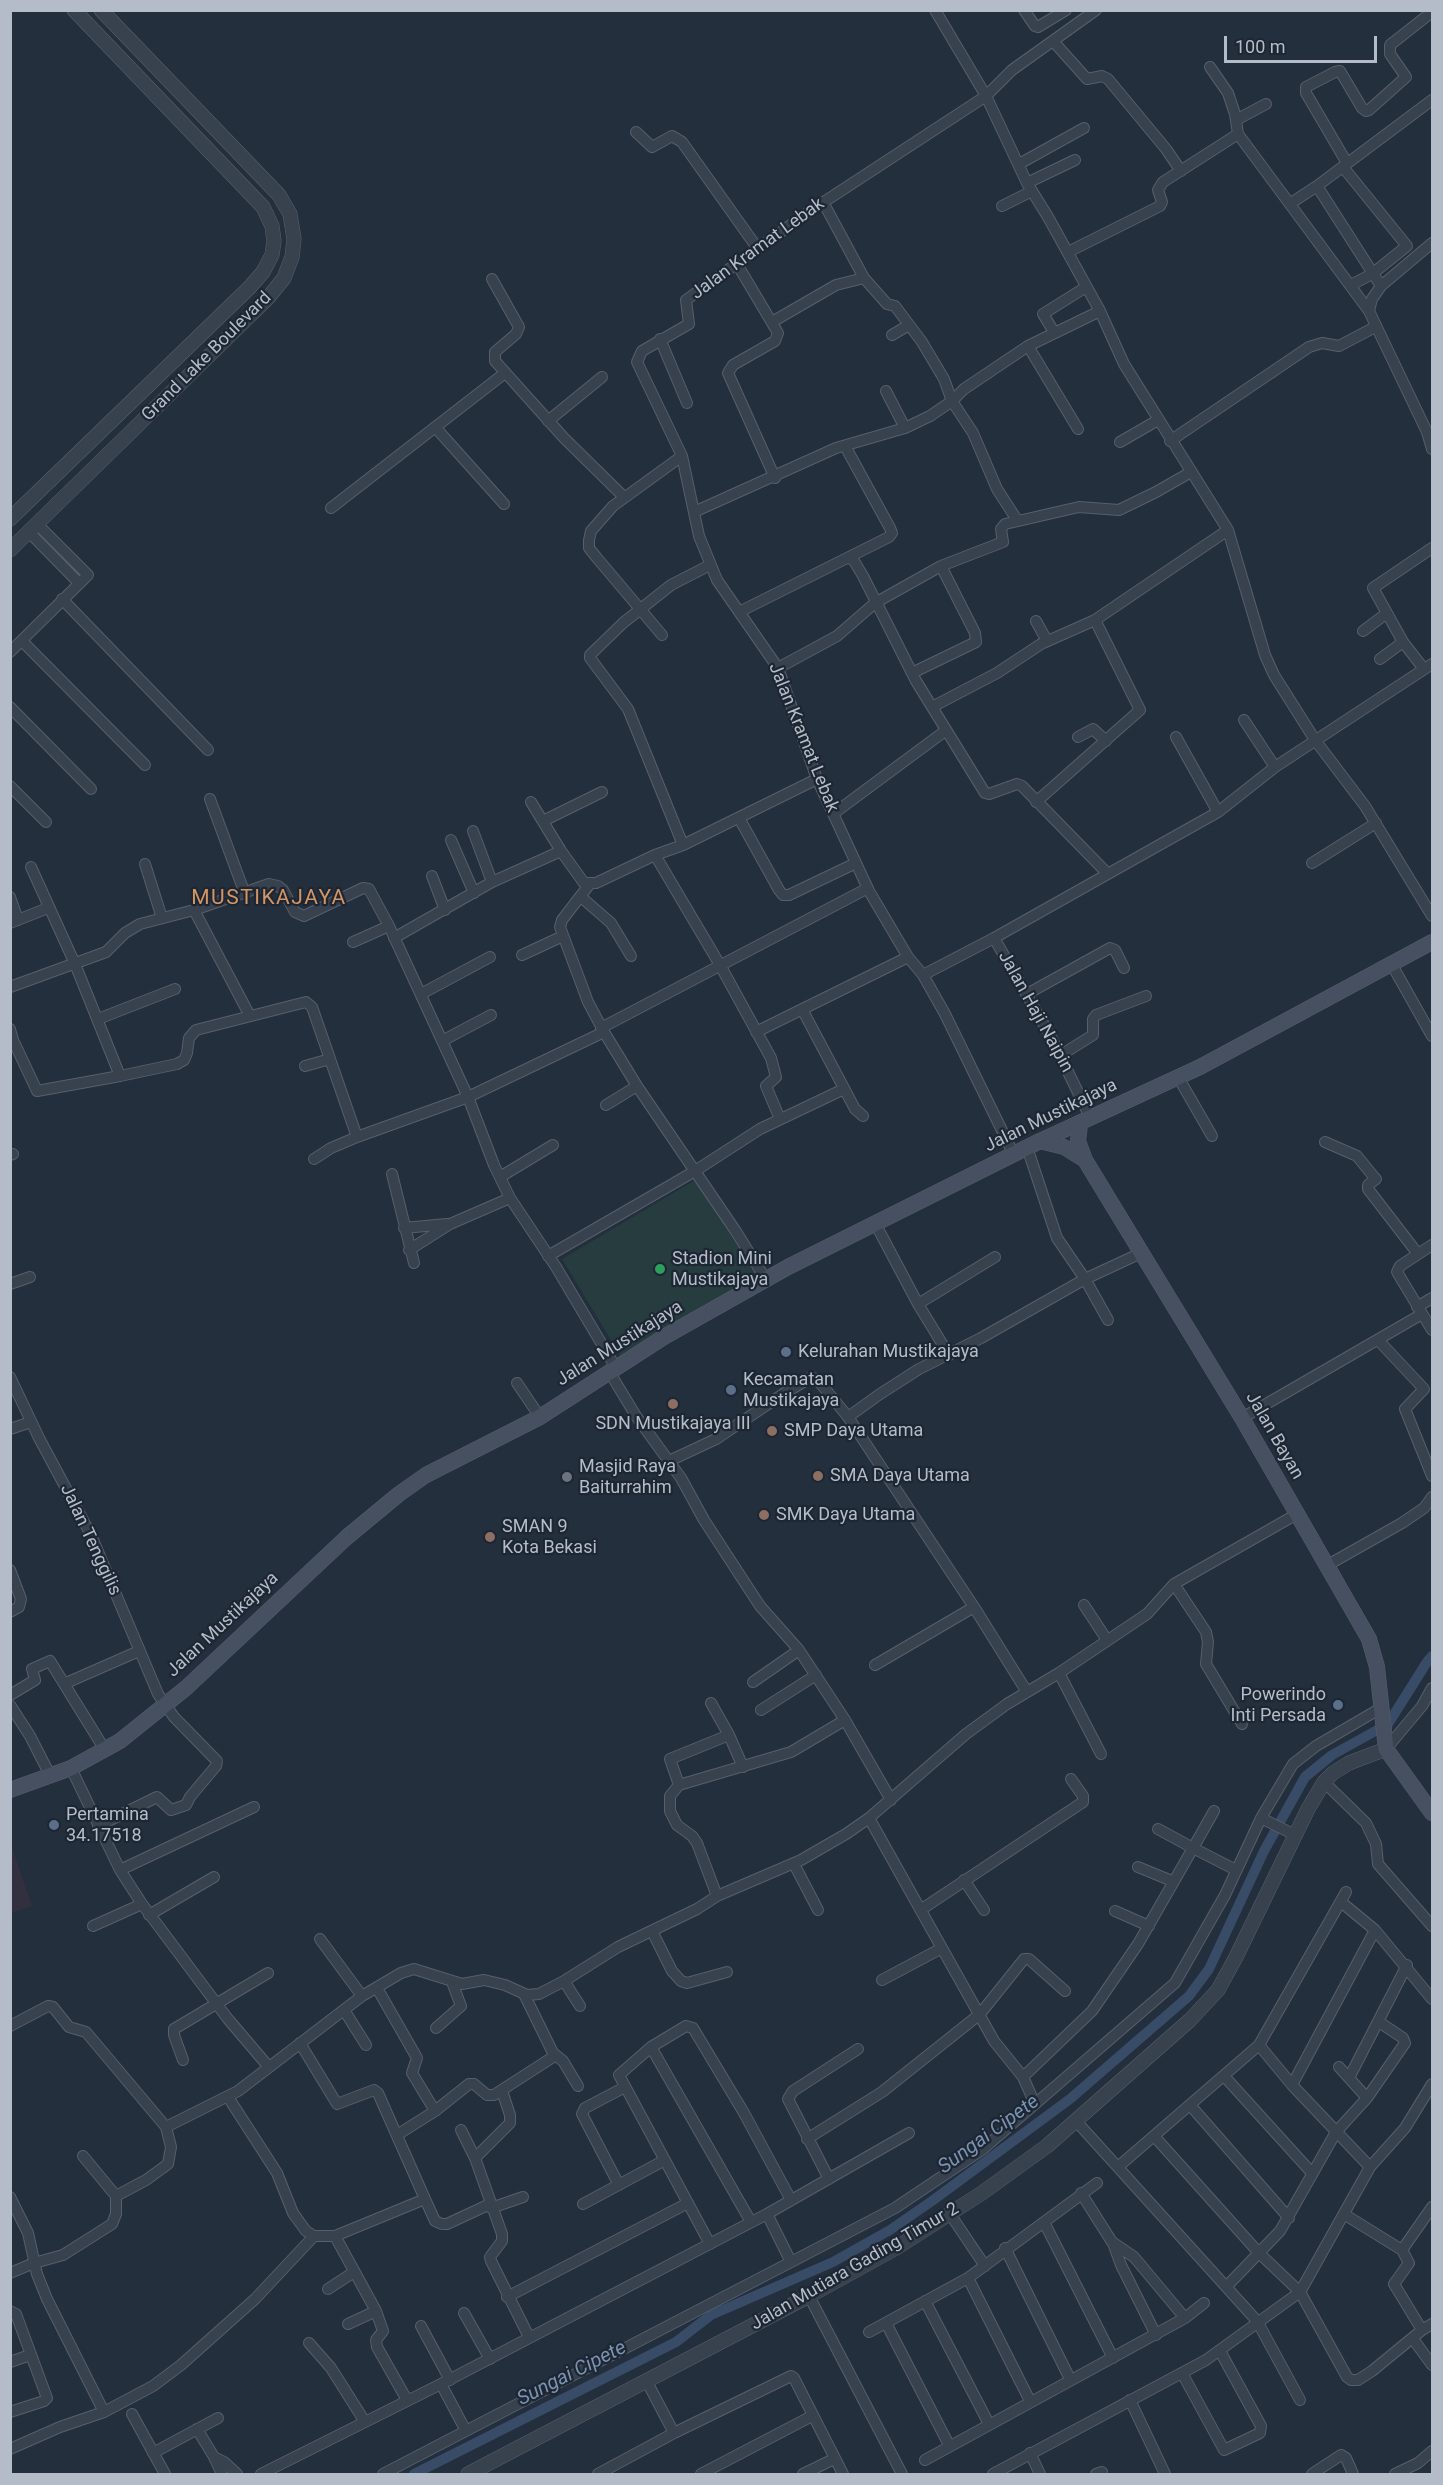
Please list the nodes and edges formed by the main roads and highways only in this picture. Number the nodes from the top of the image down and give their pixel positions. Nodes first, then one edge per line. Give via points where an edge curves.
1 (1432, 942) edge
2 (1085, 1121) junction
3 (1027, 1148) junction
4 (1085, 1160) junction
5 (10, 1790) edge
6 (1432, 1813) edge

1 - 2 main road, Jalan Mustikajaya via 1178,1077
2 - 3 main road, Jalan Mustikajaya
2 - 4 main road, Jalan Bayan via 1078,1141
3 - 4 main road via 1064,1147
3 - 5 main road, Jalan Mustikajaya via 766,1280 664,1337 540,1417 426,1475 347,1537 165,1706 120,1741 71,1768
4 - 6 main road, Jalan Bayan via 1242,1418 1374,1651 1385,1741

